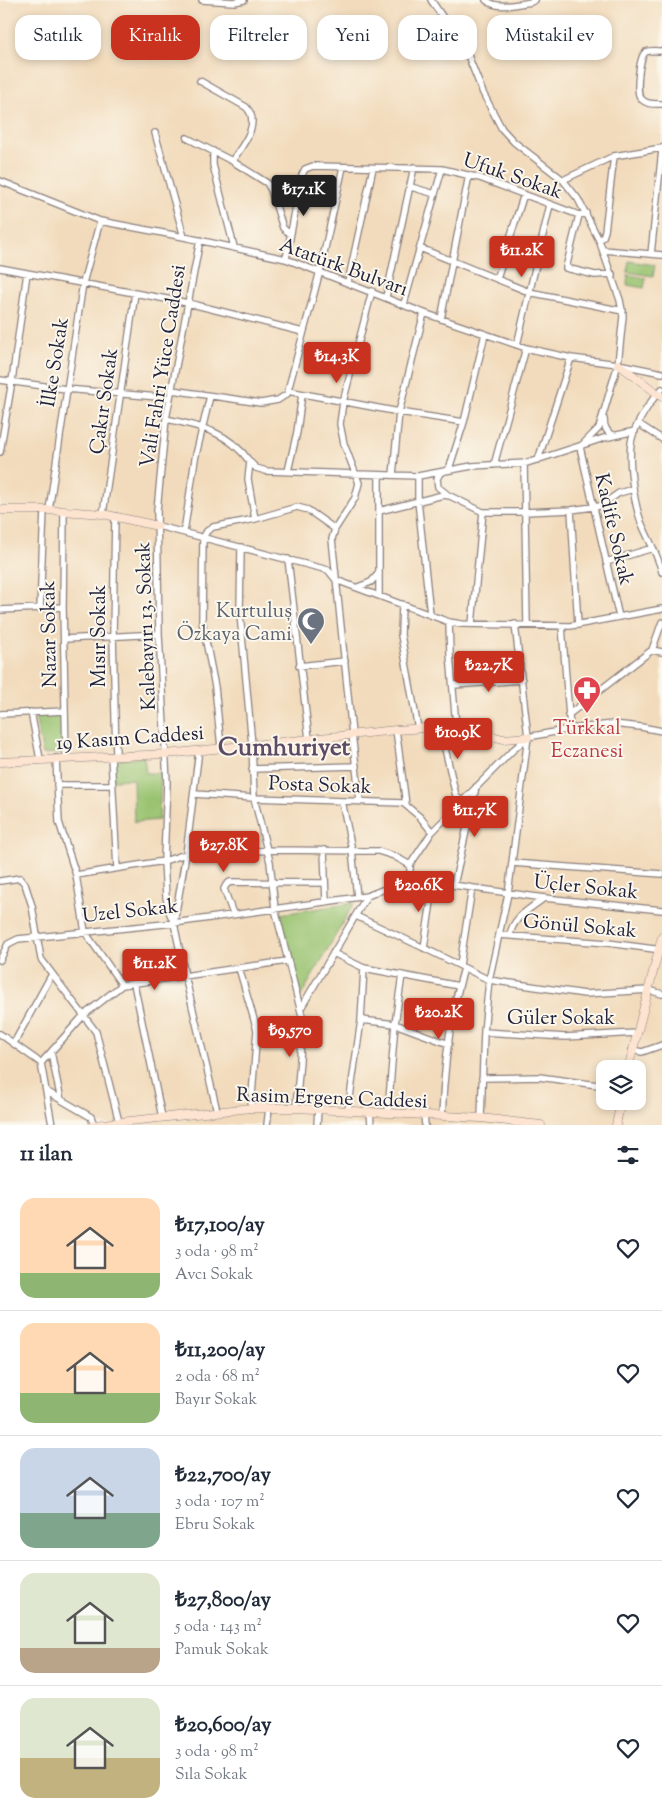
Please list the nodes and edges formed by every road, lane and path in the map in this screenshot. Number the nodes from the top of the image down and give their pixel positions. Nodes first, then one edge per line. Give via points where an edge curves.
1 (202, 0) edge
2 (244, 0) edge
3 (431, 0) edge
4 (486, 0) edge
5 (535, 0) edge
6 (662, 51) edge
7 (200, 81) dead end
8 (662, 104) edge
9 (155, 133) dead end
10 (187, 138) dead end
11 (662, 149) edge
12 (213, 151) junction
13 (614, 156) junction
14 (232, 161) junction
15 (343, 167) junction
16 (414, 167) junction
17 (372, 168) junction
18 (442, 169) junction
19 (469, 175) junction
20 (563, 180) junction
21 (0, 182) edge
22 (411, 188) junction
23 (435, 194) junction
24 (524, 194) junction
25 (550, 205) junction
26 (586, 213) junction
27 (579, 215) junction
28 (100, 221) junction
29 (290, 234) junction
30 (184, 237) junction
31 (200, 240) junction
32 (599, 240) junction
33 (234, 248) junction
34 (420, 248) junction
35 (603, 250) junction
36 (650, 254) junction
37 (662, 255) edge
38 (286, 259) junction
39 (453, 260) junction
40 (0, 268) edge
41 (320, 271) junction
42 (27, 273) junction
43 (612, 274) junction
44 (497, 279) junction
45 (348, 282) junction
46 (83, 283) junction
47 (372, 291) junction
48 (529, 292) junction
49 (135, 293) junction
50 (386, 297) junction
51 (188, 303) junction
52 (404, 304) junction
53 (623, 311) junction
54 (424, 313) junction
55 (441, 318) junction
56 (303, 332) junction
57 (485, 334) junction
58 (517, 345) junction
59 (526, 348) junction
60 (572, 358) junction
61 (618, 364) junction
62 (662, 373) edge
63 (0, 380) edge
64 (12, 381) junction
65 (66, 389) junction
66 (172, 390) junction
67 (288, 391) junction
68 (660, 393) edge
69 (120, 394) junction
70 (302, 394) junction
71 (210, 396) junction
72 (170, 398) junction
73 (343, 402) junction
74 (399, 412) junction
75 (604, 416) junction
76 (166, 419) junction
77 (464, 422) junction
78 (639, 424) junction
79 (203, 427) junction
80 (635, 432) junction
81 (616, 435) junction
82 (662, 439) edge
83 (580, 447) junction
84 (0, 452) edge
85 (538, 460) junction
86 (250, 462) junction
87 (524, 464) junction
88 (494, 465) junction
89 (449, 469) junction
90 (288, 471) junction
91 (432, 473) junction
92 (357, 474) junction
93 (393, 475) junction
94 (379, 476) junction
95 (418, 476) junction
96 (436, 481) junction
97 (633, 489) junction
98 (450, 496) junction
99 (418, 501) junction
100 (594, 507) junction
101 (0, 510) edge
102 (46, 510) junction
103 (571, 510) junction
104 (64, 511) junction
105 (379, 511) junction
106 (483, 512) junction
107 (524, 512) junction
108 (103, 514) junction
109 (115, 516) junction
110 (255, 519) junction
111 (158, 526) junction
112 (334, 529) junction
113 (184, 532) junction
114 (203, 538) junction
115 (241, 547) junction
116 (652, 548) junction
117 (288, 559) junction
118 (606, 562) junction
119 (379, 572) junction
120 (662, 572) edge
121 (336, 580) junction
122 (354, 586) junction
123 (379, 596) junction
124 (402, 604) junction
125 (63, 607) junction
126 (40, 608) junction
127 (662, 609) edge
128 (0, 610) edge
129 (430, 614) junction
130 (619, 618) junction
131 (449, 622) junction
132 (662, 622) edge
133 (472, 624) junction
134 (515, 624) junction
135 (527, 624) junction
136 (578, 625) junction
137 (562, 626) junction
138 (159, 634) junction
139 (113, 635) junction
140 (64, 639) junction
141 (652, 650) junction
142 (662, 652) edge
143 (345, 661) junction
144 (299, 666) junction
145 (522, 680) junction
146 (454, 685) junction
147 (65, 711) junction
148 (31, 712) junction
149 (0, 714) edge
150 (568, 716) junction
151 (456, 726) junction
152 (440, 727) junction
153 (418, 729) junction
154 (570, 729) junction
155 (396, 730) junction
156 (662, 731) edge
157 (352, 734) junction
158 (528, 737) junction
159 (308, 739) junction
160 (503, 739) junction
161 (252, 745) junction
162 (221, 747) junction
163 (199, 750) junction
164 (510, 753) junction
165 (166, 754) junction
166 (113, 756) junction
167 (66, 757) junction
168 (56, 758) junction
169 (40, 759) junction
170 (0, 762) edge
171 (356, 766) junction
172 (252, 769) junction
173 (57, 785) junction
174 (112, 785) junction
175 (477, 786) junction
176 (194, 794) junction
177 (254, 798) junction
178 (342, 801) junction
179 (360, 802) junction
180 (462, 802) junction
181 (406, 804) junction
182 (432, 832) junction
183 (268, 850) junction
184 (324, 850) junction
185 (352, 850) junction
186 (186, 854) junction
187 (164, 861) junction
188 (512, 863) junction
189 (410, 865) junction
190 (118, 868) junction
191 (662, 874) edge
192 (76, 875) junction
193 (410, 879) junction
194 (0, 881) edge
195 (434, 882) junction
196 (273, 883) junction
197 (326, 883) junction
198 (454, 885) junction
199 (472, 888) junction
200 (508, 894) junction
201 (368, 896) junction
202 (358, 897) junction
203 (544, 898) junction
204 (326, 902) junction
205 (275, 909) junction
206 (662, 910) edge
207 (234, 914) junction
208 (356, 916) junction
209 (174, 923) junction
210 (85, 932) junction
211 (499, 934) junction
212 (510, 935) junction
213 (37, 937) junction
214 (662, 937) edge
215 (424, 948) junction
216 (660, 950) edge
217 (333, 953) junction
218 (0, 960) edge
219 (287, 961) junction
220 (462, 967) junction
221 (239, 968) junction
222 (364, 968) junction
223 (52, 974) junction
224 (402, 975) junction
225 (185, 976) junction
226 (489, 980) junction
227 (134, 984) junction
228 (122, 986) junction
229 (459, 986) junction
230 (649, 990) junction
231 (662, 994) edge
232 (301, 1008) junction
233 (84, 1015) junction
234 (360, 1020) junction
235 (395, 1024) junction
236 (484, 1032) junction
237 (637, 1033) junction
238 (0, 1034) edge
239 (14, 1042) junction
240 (449, 1044) junction
241 (662, 1045) edge
242 (632, 1050) junction
243 (51, 1052) junction
244 (630, 1060) edge
245 (41, 1063) junction
246 (482, 1078) junction
247 (596, 1085) edge
248 (46, 1091) junction
249 (61, 1100) junction
250 (251, 1108) junction
251 (269, 1108) junction
252 (296, 1108) junction
253 (318, 1109) junction
254 (619, 1110) edge
255 (217, 1111) junction
256 (348, 1111) junction
257 (370, 1112) junction
258 (388, 1113) junction
259 (424, 1116) junction
260 (442, 1116) junction
261 (162, 1117) junction
262 (475, 1120) edge
263 (119, 1122) junction
264 (52, 1125) edge
265 (94, 1125) edge
266 (267, 1125) edge
267 (317, 1125) edge
268 (371, 1125) edge
269 (424, 1125) edge
270 (540, 1125) edge
271 (616, 1125) edge

1 - 2 street
3 - 20 street via 467,53 502,129
4 - 5 street via 503,5
6 - 8 street via 643,54 638,89 644,101
7 - 14 street via 251,113 247,138
9 - 30 street
10 - 12 street
11 - 13 street
11 - 36 street
12 - 14 street
12 - 33 street via 212,161
13 - 20 street
13 - 32 street via 604,235
14 - 29 street via 269,185 283,228
15 - 17 street, Ufuk Sokak
15 - 29 street, Ufuk Sokak via 310,166 302,175
15 - 41 street
16 - 17 street, Ufuk Sokak
16 - 18 street, Ufuk Sokak
16 - 22 street
17 - 45 street
18 - 19 street, Ufuk Sokak
18 - 23 street
19 - 24 street, Ufuk Sokak
19 - 39 street
20 - 26 street
21 - 28 street, Atatürk Bulvarı
22 - 23 street
22 - 50 street
23 - 34 street
24 - 25 street, Ufuk Sokak
24 - 44 street
25 - 27 street, Ufuk Sokak
25 - 48 street
26 - 27 street, Ufuk Sokak
26 - 32 street
27 - 43 street via 566,268 596,275
28 - 30 street, Atatürk Bulvarı
28 - 46 street, İlke Sokak
29 - 38 street
30 - 31 street, Atatürk Bulvarı
31 - 33 street, Atatürk Bulvarı
31 - 51 street, Vali Fahri Yüce Caddesi
32 - 35 street
33 - 38 street, Atatürk Bulvarı
34 - 39 street
34 - 52 street
35 - 36 street
35 - 43 street
36 - 37 street
38 - 41 street, Atatürk Bulvarı
39 - 44 street
39 - 55 street
40 - 42 street
41 - 45 street, Atatürk Bulvarı
41 - 56 street
42 - 46 street
42 - 64 street
43 - 53 street
44 - 48 street
45 - 47 street, Atatürk Bulvarı
46 - 49 street
46 - 65 street, İlke Sokak
47 - 50 street, Atatürk Bulvarı
47 - 73 street
48 - 53 street
48 - 58 street
49 - 51 street
49 - 69 street, Çakır Sokak
50 - 52 street, Atatürk Bulvarı
51 - 56 street
51 - 66 street, Vali Fahri Yüce Caddesi
52 - 54 street, Atatürk Bulvarı
53 - 61 street
54 - 55 street, Atatürk Bulvarı
54 - 74 street
55 - 57 street, Atatürk Bulvarı
56 - 67 street
57 - 58 street, Atatürk Bulvarı
57 - 77 street
58 - 59 street, Atatürk Bulvarı
59 - 60 street, Atatürk Bulvarı
59 - 88 street
60 - 61 street, Atatürk Bulvarı
60 - 85 street
61 - 62 street, Atatürk Bulvarı
61 - 68 street
61 - 75 street
63 - 64 street
64 - 65 street
64 - 84 street
65 - 69 street
65 - 102 street, İlke Sokak
66 - 71 street
66 - 72 street, Vali Fahri Yüce Caddesi
67 - 70 street
67 - 71 street via 282,398 267,403
68 - 78 street
69 - 72 street
69 - 108 street, Çakır Sokak
70 - 73 street
70 - 90 street
71 - 79 street
72 - 76 street, Vali Fahri Yüce Caddesi
73 - 74 street
73 - 92 street via 340,429
74 - 77 street
74 - 93 street
75 - 81 street via 606,429
75 - 83 street via 596,433
76 - 79 street
76 - 111 street, Vali Fahri Yüce Caddesi
77 - 89 street
78 - 80 street
78 - 82 street
79 - 86 street via 230,441
79 - 113 street
80 - 81 street
80 - 97 street via 631,446
81 - 83 street
83 - 85 street
83 - 100 street, Kadife Sokak
85 - 87 street
86 - 90 street via 262,470
86 - 110 street via 248,479
87 - 88 street
87 - 107 street
88 - 89 street
89 - 91 street
89 - 96 street via 440,473
90 - 92 street
91 - 95 street
91 - 96 street via 436,475
92 - 94 street
92 - 112 street via 356,494
93 - 94 street
93 - 95 street
94 - 105 street
95 - 99 street
96 - 98 street via 440,489
96 - 99 street via 432,495
97 - 100 street
97 - 116 street via 638,513
98 - 99 street via 439,495
98 - 106 street
99 - 105 street
99 - 129 street
100 - 103 street
100 - 118 street, Kadife Sokak
101 - 102 street
102 - 104 street
102 - 126 street, İlke Sokak
103 - 107 street
103 - 136 street
104 - 108 street
104 - 125 street, Nazar Sokak
105 - 119 street
106 - 107 street
106 - 133 street
107 - 135 street
108 - 109 street
109 - 111 street
109 - 139 street, Mısır Sokak
110 - 112 street via 300,507
110 - 114 street via 213,527
111 - 113 street
111 - 138 street, Kalebayırı 13. Sokak
112 - 121 street
113 - 114 street
114 - 115 street
114 - 162 street via 202,621 215,688
115 - 117 street
115 - 161 street via 240,614
116 - 118 street
116 - 120 street
117 - 121 street via 328,570
117 - 144 street
118 - 130 street, Kadife Sokak
119 - 122 street via 372,582
119 - 123 street
121 - 122 street
121 - 143 street
122 - 123 street
123 - 124 street
124 - 129 street
124 - 153 street via 401,635
125 - 126 street
125 - 140 street, Nazar Sokak
126 - 128 street
127 - 130 street
129 - 131 street
130 - 136 street
131 - 133 street
131 - 146 street
132 - 141 street
133 - 134 street
134 - 135 street
134 - 145 street
135 - 137 street
136 - 137 street
137 - 150 street
138 - 139 street
138 - 165 street, Kalebayırı 13. Sokak
139 - 140 street
139 - 166 street, Mısır Sokak
140 - 147 street, Nazar Sokak
141 - 142 street
141 - 150 street
143 - 144 street
143 - 157 street
144 - 159 street
145 - 146 street
145 - 158 street
146 - 151 street
147 - 148 street
147 - 167 street, Nazar Sokak
148 - 149 street
148 - 169 street
150 - 154 street
151 - 152 street, 19 Kasım Caddesi
151 - 160 street, 19 Kasım Caddesi
152 - 153 street, 19 Kasım Caddesi
152 - 180 street via 456,796
153 - 155 street, 19 Kasım Caddesi
154 - 156 street via 613,724
154 - 158 street
155 - 157 street, 19 Kasım Caddesi
155 - 181 street
157 - 159 street, 19 Kasım Caddesi
157 - 171 street
158 - 160 street, 19 Kasım Caddesi
158 - 164 street
158 - 188 street
159 - 161 street, 19 Kasım Caddesi
160 - 164 street via 510,746
161 - 162 street, 19 Kasım Caddesi
161 - 172 street
162 - 163 street, 19 Kasım Caddesi
163 - 165 street, 19 Kasım Caddesi
163 - 176 street
164 - 175 street
165 - 166 street, 19 Kasım Caddesi
165 - 187 street, Kalebayırı 13. Sokak
166 - 167 street, 19 Kasım Caddesi
166 - 174 street, Mısır Sokak
167 - 168 street, 19 Kasım Caddesi
168 - 169 street, 19 Kasım Caddesi
168 - 173 street
169 - 170 street, 19 Kasım Caddesi
171 - 172 street
171 - 179 street
172 - 177 street
173 - 174 street
173 - 192 street via 60,826
174 - 190 street, Mısır Sokak
175 - 180 street
175 - 198 street
176 - 177 street, Posta Sokak
176 - 186 street
177 - 178 street, Posta Sokak
177 - 183 street
178 - 179 street, Posta Sokak
178 - 185 street
179 - 181 street, Posta Sokak
180 - 182 street
181 - 182 street
182 - 189 street
183 - 184 street
183 - 186 street
183 - 196 street
184 - 185 street
184 - 197 street
185 - 189 street via 386,853
185 - 202 street
186 - 187 street
186 - 209 street
187 - 190 street
187 - 209 street, Kalebayırı 13. Sokak via 166,897
188 - 191 street
188 - 200 street
189 - 193 street
190 - 192 street
192 - 210 street
193 - 195 street, Üçler Sokak
193 - 201 street, Uzel Sokak
194 - 213 street via 16,878 24,881
195 - 198 street, Üçler Sokak
195 - 215 street
196 - 197 street
196 - 205 street
196 - 207 street via 228,883 224,889
197 - 204 street
198 - 199 street, Üçler Sokak
199 - 200 street, Üçler Sokak
199 - 220 street
200 - 203 street, Üçler Sokak
200 - 211 street
201 - 202 street, Uzel Sokak
201 - 208 street
202 - 204 street, Uzel Sokak
203 - 206 street, Üçler Sokak
203 - 212 street via 515,921
204 - 205 street, Uzel Sokak
205 - 207 street, Uzel Sokak
205 - 219 street
207 - 209 street, Uzel Sokak
208 - 215 street
208 - 217 street
209 - 210 street, Uzel Sokak
209 - 225 street, Kalebayırı 13. Sokak
210 - 213 street, Uzel Sokak
210 - 228 street
211 - 212 street, Gönül Sokak
211 - 226 street
212 - 216 street, Gönül Sokak
213 - 218 street, Uzel Sokak via 10,942
213 - 223 street via 40,955
214 - 216 street
215 - 220 street
216 - 230 street
217 - 222 street
217 - 232 street
219 - 221 street
219 - 232 street
220 - 226 street
220 - 229 street
221 - 225 street
221 - 250 street via 257,1030
222 - 224 street
222 - 234 street
223 - 233 street
223 - 239 street
224 - 229 street
224 - 235 street
225 - 227 street
225 - 255 street, Kalebayırı 13. Sokak
226 - 230 street via 586,994
226 - 236 street
227 - 228 street
227 - 261 street
228 - 233 street
229 - 240 street
230 - 231 street
230 - 237 street
232 - 252 street
233 - 243 street
233 - 263 street via 96,1032
234 - 235 street
234 - 256 street
235 - 240 street
235 - 258 street
236 - 237 street, Güler Sokak via 565,1037
236 - 246 street
237 - 242 street
238 - 239 street
239 - 245 street
240 - 260 street
241 - 242 street via 644,1051
242 - 244 street
243 - 245 street
243 - 249 street
245 - 248 street
246 - 247 street via 539,1077
246 - 262 street
248 - 249 street
248 - 264 street
249 - 265 street via 91,1117
250 - 251 street, Rasim Ergene Caddesi
250 - 255 street, Rasim Ergene Caddesi
251 - 252 street, Rasim Ergene Caddesi
251 - 266 street
252 - 253 street, Rasim Ergene Caddesi
253 - 256 street, Rasim Ergene Caddesi
253 - 267 street
254 - 271 street
255 - 261 street, Rasim Ergene Caddesi
256 - 257 street, Rasim Ergene Caddesi
257 - 258 street, Rasim Ergene Caddesi
257 - 268 street
258 - 259 street, Rasim Ergene Caddesi
259 - 260 street, Rasim Ergene Caddesi
259 - 269 street
260 - 262 street, Rasim Ergene Caddesi
261 - 263 street, Rasim Ergene Caddesi
262 - 270 street, Rasim Ergene Caddesi
263 - 265 street, Rasim Ergene Caddesi

